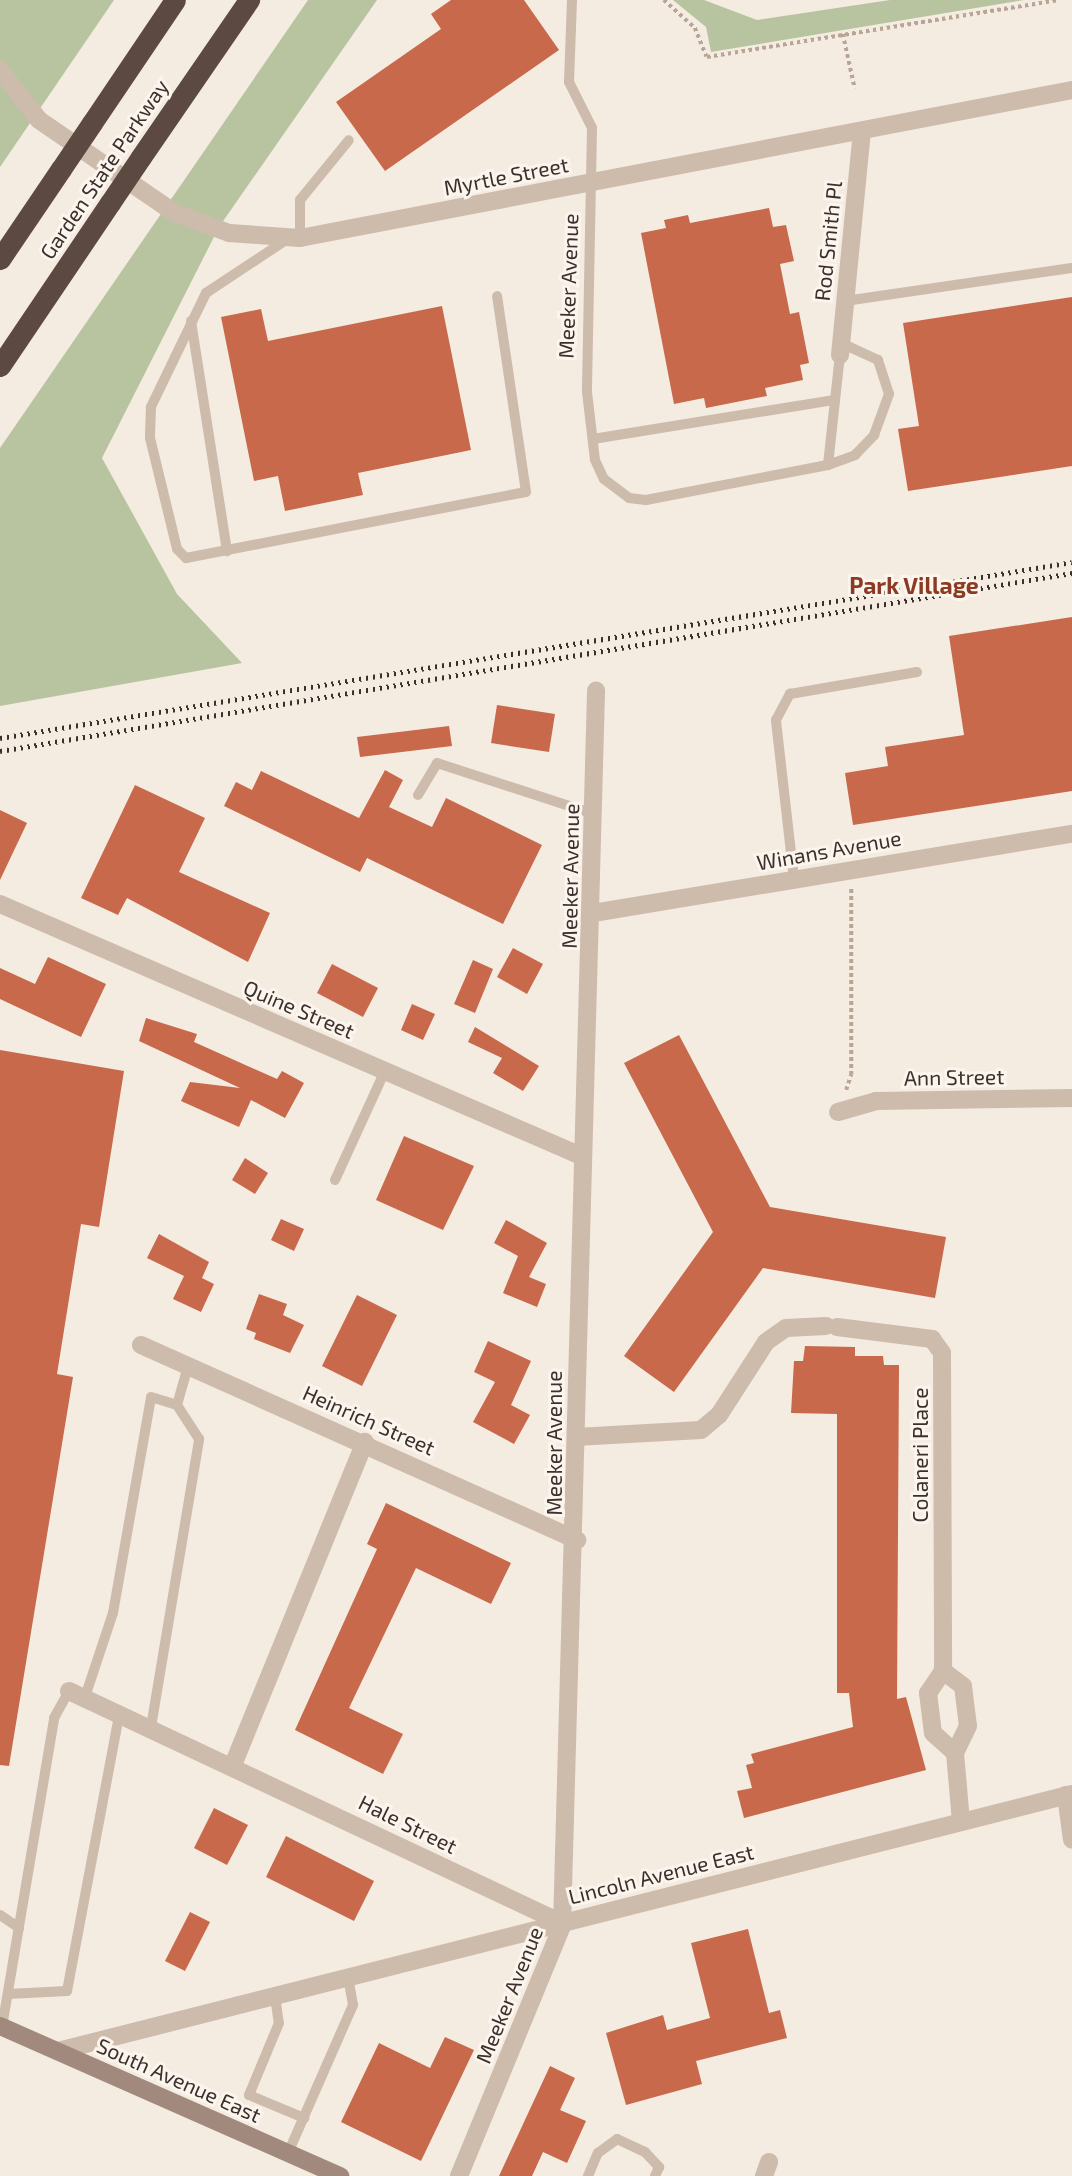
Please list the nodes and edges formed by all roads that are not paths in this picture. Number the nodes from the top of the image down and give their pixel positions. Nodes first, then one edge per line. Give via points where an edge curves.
1 (175, 0) edge
2 (249, 0) edge
3 (572, 0) edge
4 (0, 70) edge
5 (1072, 90) edge
6 (862, 131) junction
7 (349, 140) dead end
8 (595, 183) junction
9 (295, 238) junction
10 (0, 259) edge
11 (1072, 268) edge
12 (497, 296) dead end
13 (845, 301) junction
14 (191, 321) junction
15 (841, 349) junction
16 (0, 366) edge
17 (835, 400) junction
18 (593, 439) junction
19 (828, 465) junction
20 (227, 551) junction
21 (917, 672) dead end
22 (596, 690) dead end
23 (418, 795) dead end
24 (594, 814) junction
25 (1072, 834) edge
26 (794, 879) junction
27 (0, 904) edge
28 (593, 913) junction
29 (385, 1071) junction
30 (1072, 1098) edge
31 (838, 1112) road end
32 (579, 1155) junction
33 (335, 1180) dead end
34 (141, 1345) dead end
35 (188, 1366) junction
36 (177, 1405) junction
37 (576, 1437) junction
38 (365, 1442) junction
39 (577, 1540) junction
40 (943, 1671) junction
41 (77, 1696) junction
42 (119, 1715) junction
43 (151, 1727) junction
44 (954, 1753) junction
45 (233, 1765) junction
46 (1069, 1795) edge
47 (961, 1822) junction
48 (1072, 1840) edge
49 (0, 1915) edge
50 (562, 1923) junction
51 (19, 1928) junction
52 (348, 1978) junction
53 (8, 1994) junction
54 (275, 1996) junction
55 (1, 2026) edge
56 (58, 2051) junction
57 (304, 2118) junction
58 (288, 2153) junction
59 (340, 2176) edge
60 (459, 2176) edge
61 (588, 2176) edge
62 (655, 2176) edge

1 - 10 highway, Garden State Parkway, bridge
2 - 16 highway, Garden State Parkway, bridge
3 - 8 lane, Meeker Avenue via 569,82 592,128
4 - 9 street, Myrtle Street via 39,120 175,213 215,230
5 - 6 street, Myrtle Street
6 - 8 street, Myrtle Street
6 - 13 street, Rod Smith Pl
7 - 9 lane via 300,200
8 - 9 street, Myrtle Street
8 - 18 lane, Meeker Avenue via 587,392
9 - 14 lane via 206,293
11 - 13 lane
12 - 20 lane via 526,492
13 - 15 street, Rod Smith Pl
14 - 20 lane
14 - 20 lane via 152,407 150,438 177,549 186,558
15 - 17 lane
15 - 19 lane, Meeker Avenue via 878,360 889,394 874,435 855,455
17 - 18 lane
17 - 19 lane
18 - 19 lane, Meeker Avenue via 604,479 629,498 646,500
21 - 26 lane via 790,694 775,720
22 - 24 street, Meeker Avenue
23 - 24 lane via 437,762
24 - 28 street, Meeker Avenue
25 - 26 street, Winans Avenue
26 - 28 street, Winans Avenue
27 - 29 street, Quine Street
28 - 32 street, Meeker Avenue
29 - 32 street, Quine Street
29 - 33 lane
30 - 31 street, Ann Street via 876,1101
32 - 37 street, Meeker Avenue
34 - 35 street, Heinrich Street
35 - 36 lane
35 - 38 street, Heinrich Street
36 - 41 lane via 151,1397 113,1613
36 - 43 lane via 199,1438
37 - 39 street, Meeker Avenue
37 - 40 street, Colaneri Place via 701,1430 719,1415 766,1342 786,1328 831,1326 939,1344
38 - 39 street, Heinrich Street
38 - 45 street
39 - 50 street, Meeker Avenue
40 - 44 street via 963,1686 968,1726
40 - 44 street, Colaneri Place via 928,1693 933,1733
41 - 42 street, Hale Street
41 - 51 lane via 54,1718
42 - 43 street, Hale Street
42 - 53 lane via 67,1991
43 - 45 street, Hale Street
44 - 47 street
45 - 50 street, Hale Street
46 - 47 street, Lincoln Avenue East
46 - 48 street
47 - 50 street, Lincoln Avenue East
49 - 51 lane
50 - 52 street, Lincoln Avenue East
50 - 60 street, Meeker Avenue
51 - 53 lane
52 - 54 street, Lincoln Avenue East
52 - 57 lane via 353,2005
53 - 55 lane
54 - 56 street, Lincoln Avenue East
54 - 57 lane via 278,2023 249,2095
55 - 56 main road, South Avenue East
56 - 58 main road, South Avenue East
57 - 58 lane
58 - 59 main road, South Avenue East
61 - 62 lane via 598,2153 617,2140 645,2152 659,2167

